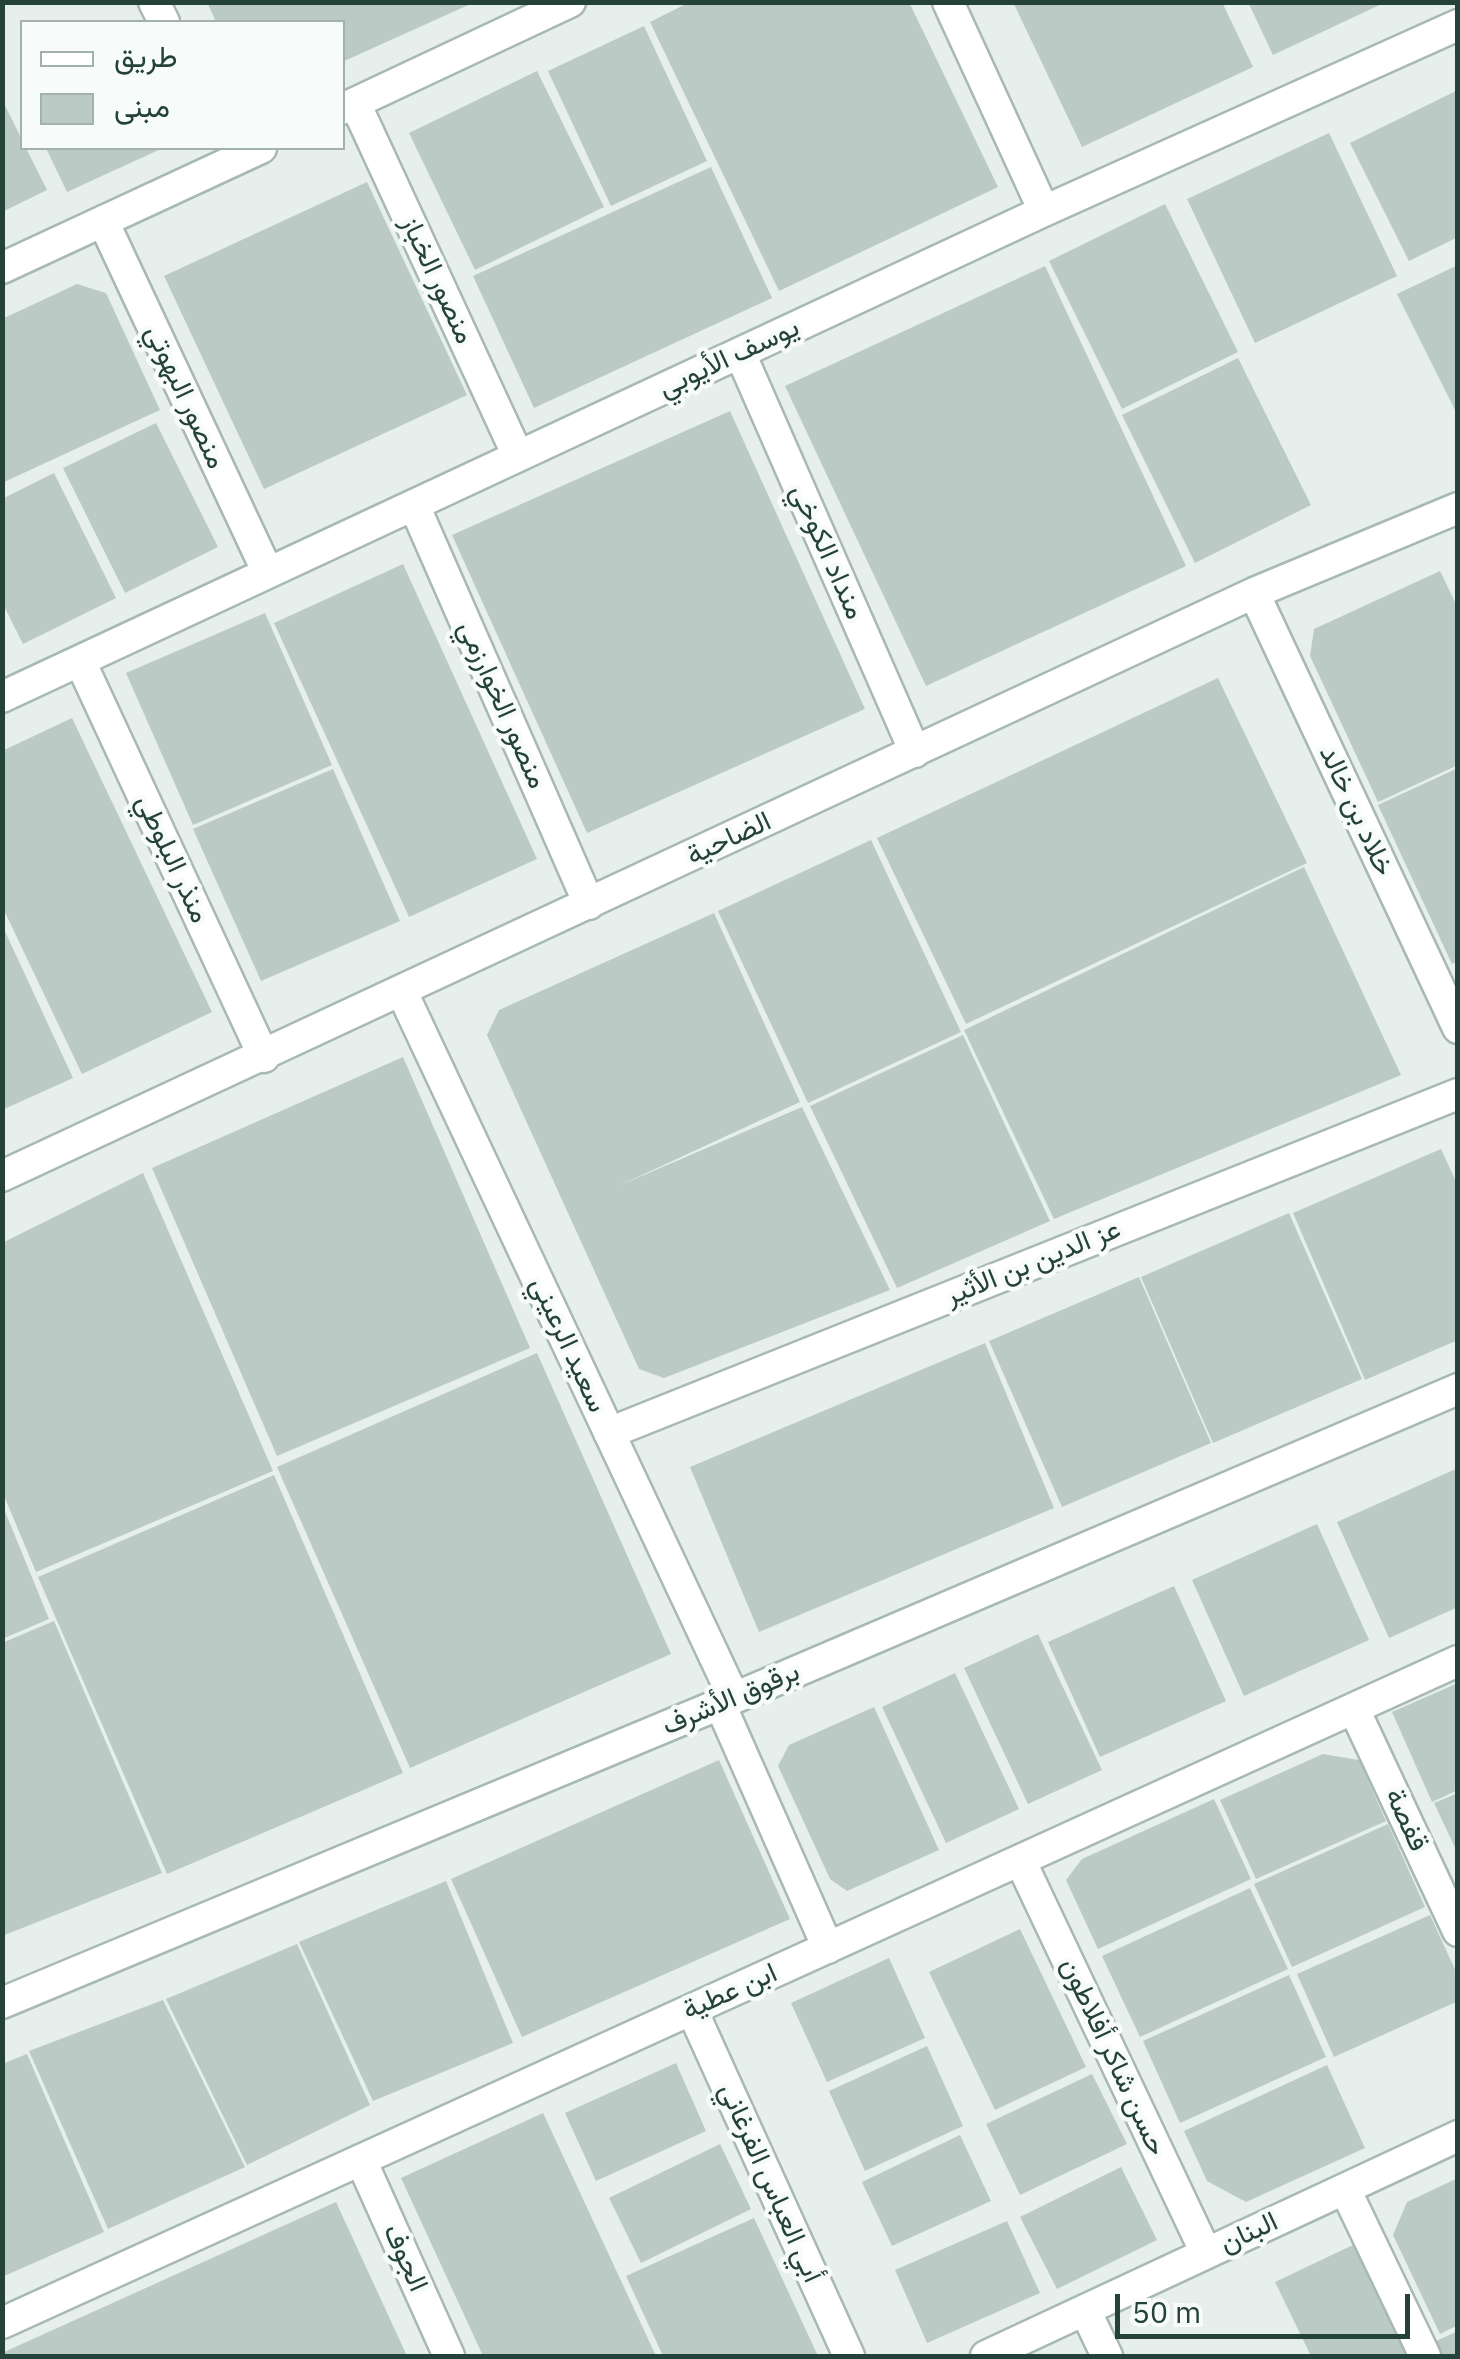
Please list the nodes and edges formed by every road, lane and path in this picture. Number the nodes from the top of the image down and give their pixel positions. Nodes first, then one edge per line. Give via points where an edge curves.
1 (948, 2) edge
2 (569, 3) edge
3 (1458, 25) edge
4 (349, 106) edge
5 (250, 150) edge
6 (225, 155) edge
7 (1044, 211) junction
8 (103, 221) junction
9 (2, 268) edge
10 (740, 353) junction
11 (518, 456) junction
12 (414, 506) junction
13 (1458, 508) edge
14 (268, 573) junction
15 (1254, 593) junction
16 (80, 661) junction
17 (2, 697) edge
18 (915, 752) junction
19 (589, 904) junction
20 (402, 992) junction
21 (1458, 1028) edge
22 (264, 1056) junction
23 (1458, 1094) edge
24 (2, 1176) edge
25 (1458, 1389) edge
26 (610, 1433) junction
27 (1458, 1661) edge
28 (727, 1701) junction
29 (1354, 1709) junction
30 (1020, 1860) junction
31 (1458, 1931) edge
32 (828, 1948) junction
33 (2, 2003) edge
34 (692, 2010) junction
35 (1458, 2136) edge
36 (361, 2160) junction
37 (1345, 2189) junction
38 (1206, 2254) junction
39 (1085, 2310) junction
40 (2, 2323) edge
41 (449, 2356) edge
42 (848, 2356) edge
43 (986, 2356) edge
44 (1107, 2356) edge
45 (1425, 2356) edge

1 - 7 street
2 - 4 street
3 - 7 street, يوسف الأيوبي
4 - 11 street, منصور الخباز
5 - 6 street
6 - 8 street
7 - 10 street, يوسف الأيوبي
8 - 9 street
8 - 14 street, منصور البهوتي
10 - 11 street, يوسف الأيوبي
10 - 18 street, منداد الكوخي
11 - 12 street, يوسف الأيوبي
12 - 14 street, يوسف الأيوبي
12 - 19 street, منصور الخوارزمي
13 - 15 street, الضاحية
14 - 16 street, يوسف الأيوبي
15 - 18 street, الضاحية
15 - 21 street, خلاد بن خالد
16 - 17 street, يوسف الأيوبي
16 - 22 street, منذر البلوطي
18 - 19 street, الضاحية
19 - 20 street, الضاحية
20 - 22 street, الضاحية
20 - 26 street, سعيد الرعيني
22 - 24 street, الضاحية
23 - 26 street, عز الدين بن الأثير
25 - 28 street, برقوق الأشرف
26 - 28 street, سعيد الرعيني
27 - 29 street, ابن عطية
28 - 32 street, سعيد الرعيني
28 - 33 street, برقوق الأشرف
29 - 30 street, ابن عطية
29 - 31 street, قفصة
30 - 32 street, ابن عطية
30 - 38 street, حسن شاكر أفلاطون
32 - 34 street, ابن عطية
34 - 36 street, ابن عطية
34 - 42 street, أبي العباس الفرغاني
35 - 37 street, البنان
36 - 40 street, ابن عطية
36 - 41 street, الجوف
37 - 38 street, البنان
37 - 45 street
38 - 39 street, البنان
39 - 43 street, البنان
39 - 44 street

